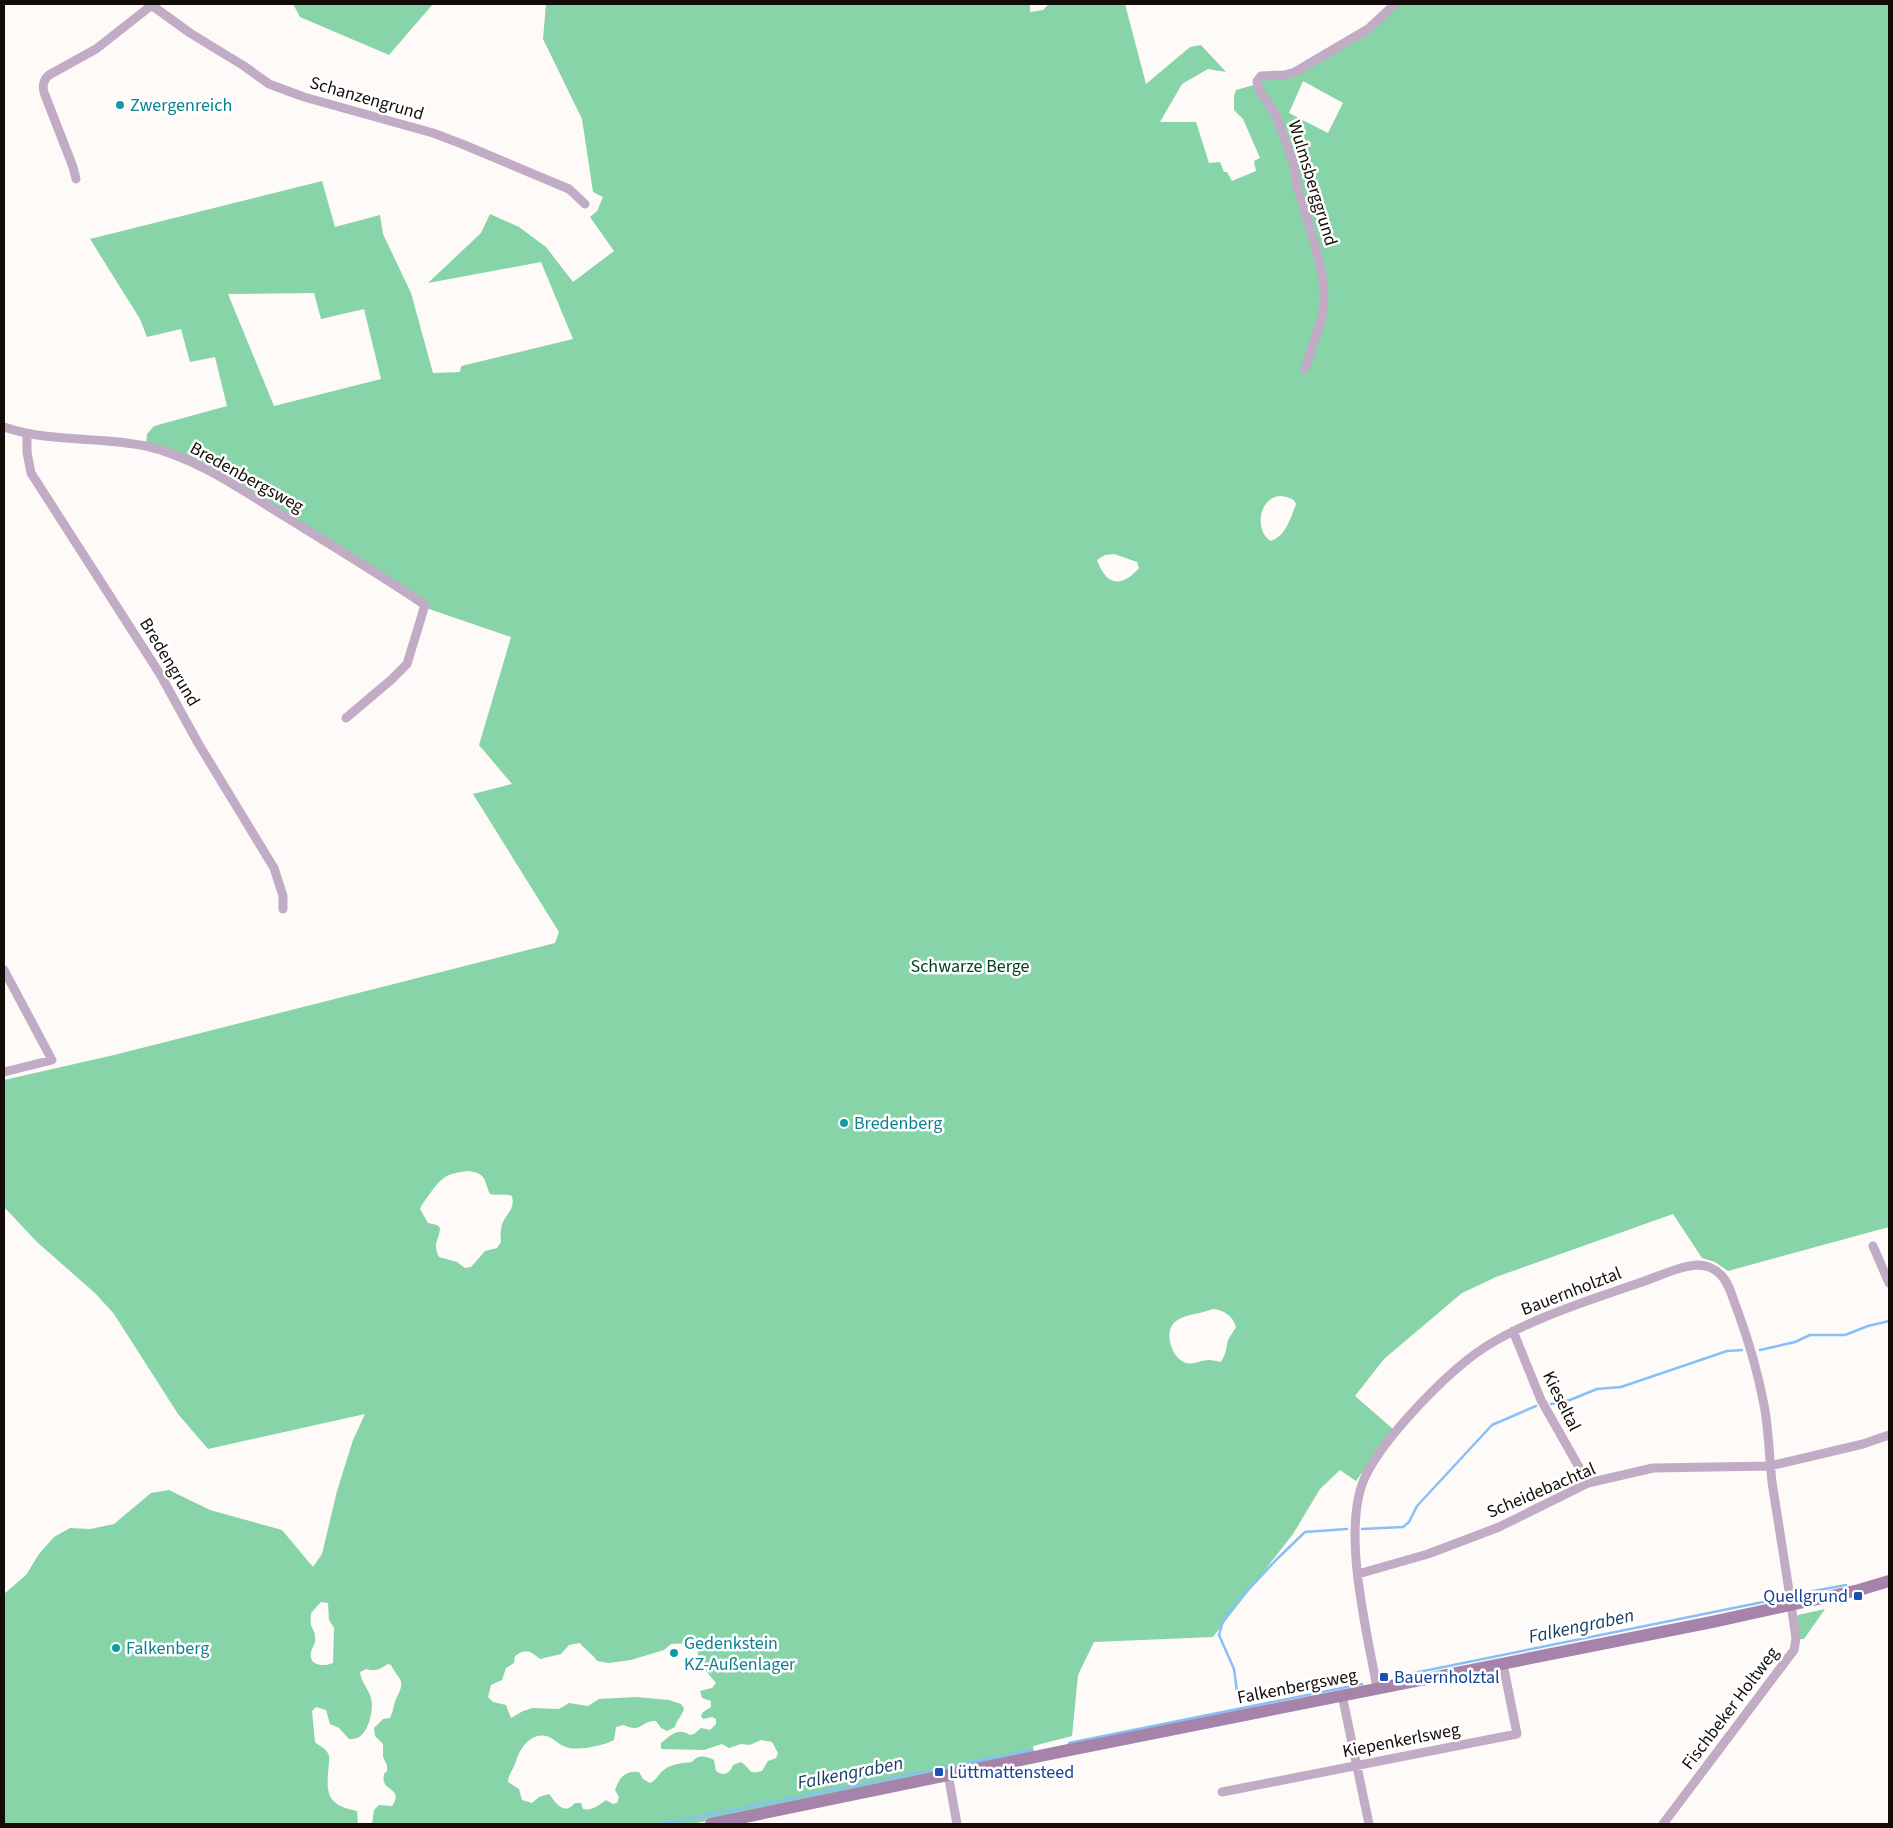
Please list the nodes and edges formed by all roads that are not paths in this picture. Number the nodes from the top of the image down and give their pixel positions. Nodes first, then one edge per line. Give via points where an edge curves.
1 (151, 4) edge
2 (1395, 4) edge
3 (76, 180) dead end
4 (585, 204) dead end
5 (1305, 369) dead end
6 (4, 427) edge
7 (27, 434) junction
8 (346, 718) dead end
9 (283, 909) dead end
10 (4, 970) edge
11 (4, 1072) edge
12 (1872, 1246) dead end
13 (1889, 1283) edge
14 (1514, 1331) junction
15 (1889, 1435) edge
16 (1770, 1466) junction
17 (1588, 1483) junction
18 (1358, 1574) junction
19 (1889, 1581) edge
20 (1790, 1604) junction
21 (1502, 1664) junction
22 (1377, 1688) junction
23 (1342, 1695) junction
24 (1356, 1766) junction
25 (948, 1774) junction
26 (1222, 1792) dead end
27 (711, 1824) edge
28 (957, 1824) edge
29 (1370, 1824) edge
30 (1663, 1824) edge

1 - 3 street via 96,49 45,80 44,92
1 - 4 street, Schanzengrund via 269,84 456,141 568,190
2 - 5 street, Wulmsberggrund via 1368,29 1295,72 1261,76 1257,81 1274,113 1294,165 1323,279 1322,317
6 - 7 street, Bredenbergsweg
7 - 8 street, Bredenbergsweg via 146,446 186,459 247,493 425,605 407,664
7 - 9 street, Bredengrund via 31,473 160,674 274,868 281,887
10 - 11 street via 52,1060
12 - 13 street
14 - 16 street, Bauernholztal via 1679,1269 1696,1265 1712,1268 1726,1281 1750,1345 1764,1407
14 - 17 street, Kieseltal via 1541,1400
14 - 18 street, Bauernholztal via 1475,1355 1442,1382 1370,1467 1357,1509
15 - 16 street, Scheidebachtal
16 - 17 street, Scheidebachtal via 1653,1468
16 - 20 street, Bauernholztal
17 - 18 street, Scheidebachtal via 1499,1527 1428,1554
18 - 22 street, Bauernholztal
19 - 20 street, Falkenbergsweg
20 - 21 street, Falkenbergsweg
20 - 30 street, Fischbeker Holtweg via 1796,1639 1794,1650
21 - 22 street, Falkenbergsweg
21 - 24 street, Kiepenkerlsweg via 1517,1734
22 - 23 street, Falkenbergsweg
23 - 24 street
23 - 25 street, Falkenbergsweg
24 - 26 street, Kiepenkerlsweg
24 - 29 street
25 - 27 street, Falkenbergsweg
25 - 28 street

